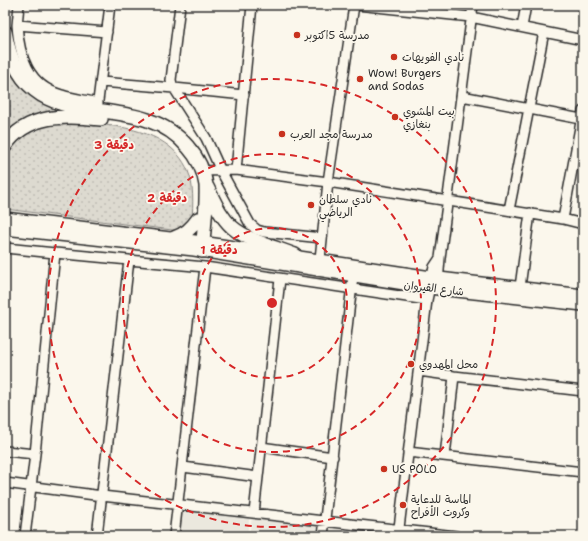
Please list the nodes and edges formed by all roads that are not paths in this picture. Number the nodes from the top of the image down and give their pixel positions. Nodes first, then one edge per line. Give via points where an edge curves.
1 (19, 5) edge
2 (110, 5) edge
3 (180, 5) edge
4 (252, 5) edge
5 (356, 5) edge
6 (473, 5) edge
7 (526, 5) edge
8 (471, 17) junction
9 (17, 25) junction
10 (522, 27) junction
11 (5, 32) edge
12 (107, 32) junction
13 (544, 32) junction
14 (583, 40) edge
15 (101, 82) junction
16 (174, 88) junction
17 (244, 95) junction
18 (462, 96) junction
19 (97, 106) junction
20 (529, 109) junction
21 (582, 115) edge
22 (5, 146) edge
23 (579, 159) edge
24 (236, 170) junction
25 (221, 171) junction
26 (204, 177) junction
27 (328, 182) junction
28 (448, 201) junction
29 (509, 210) junction
30 (530, 213) junction
31 (5, 218) edge
32 (198, 219) junction
33 (563, 219) junction
34 (583, 224) edge
35 (5, 229) edge
36 (174, 238) junction
37 (322, 238) junction
38 (155, 246) junction
39 (198, 246) junction
40 (5, 248) edge
41 (55, 253) junction
42 (320, 259) junction
43 (129, 260) junction
44 (291, 260) junction
45 (154, 262) junction
46 (205, 267) junction
47 (353, 276) junction
48 (280, 279) junction
49 (434, 283) junction
50 (520, 287) junction
51 (352, 288) junction
52 (583, 295) edge
53 (427, 300) junction
54 (583, 305) edge
55 (419, 371) junction
56 (454, 376) junction
57 (583, 391) edge
58 (261, 448) junction
59 (5, 451) edge
60 (408, 452) junction
61 (35, 454) junction
62 (445, 456) junction
63 (333, 457) junction
64 (183, 467) junction
65 (583, 472) edge
66 (258, 477) junction
67 (5, 483) edge
68 (32, 486) junction
69 (102, 496) junction
70 (178, 504) junction
71 (254, 514) junction
72 (325, 521) junction
73 (398, 533) edge
74 (25, 536) edge
75 (97, 536) edge
76 (174, 536) edge
77 (323, 536) edge
78 (456, 536) edge

1 - 9 street
2 - 12 street
3 - 16 street via 172,80
4 - 17 street
5 - 8 street
5 - 27 street
6 - 8 street
7 - 10 street
8 - 10 street
8 - 18 street
9 - 12 street
9 - 19 street via 22,56 37,81 60,95
10 - 13 street
11 - 19 highway via 14,65 22,79 36,92 51,100 70,105
12 - 15 street
13 - 14 street
13 - 20 street
15 - 16 street
15 - 19 street
16 - 17 street
16 - 25 street via 206,138
17 - 24 street
18 - 20 street
18 - 28 street
19 - 26 highway via 148,119 180,137 194,154
20 - 21 street
20 - 29 street
21 - 23 street
22 - 32 highway via 22,128 51,118 85,117 149,129 175,144 192,166 197,187
23 - 33 street
24 - 25 street
24 - 27 street
25 - 26 street
25 - 37 street via 250,224 257,230
26 - 39 highway
26 - 44 highway via 221,214 232,226
27 - 28 street
27 - 37 street
28 - 29 street
28 - 49 street
29 - 30 street
30 - 33 street
30 - 50 street
31 - 36 main road
32 - 36 highway via 190,230
32 - 39 highway
33 - 34 street
35 - 38 main road
36 - 39 main road
37 - 42 street
38 - 39 main road
38 - 45 street
39 - 44 main road
40 - 41 street
41 - 43 street
41 - 61 street
42 - 44 main road
42 - 49 main road
43 - 45 street
43 - 69 street
44 - 47 main road, شارع القيروان
45 - 46 street
46 - 48 street
46 - 64 street
47 - 49 main road, شارع القيروان
47 - 51 street
48 - 51 street
48 - 58 street
49 - 50 main road
49 - 53 street
49 - 54 main road, شارع القيروان
50 - 52 main road
51 - 53 street
51 - 63 street
53 - 55 street
55 - 56 street
55 - 60 street
56 - 57 street
56 - 62 street
58 - 63 street
58 - 66 street
59 - 61 street
60 - 62 street
60 - 73 street
61 - 68 street
62 - 65 street
63 - 72 street
64 - 66 street
64 - 70 street
66 - 71 street
67 - 68 street
68 - 69 street
68 - 74 street
69 - 70 street
69 - 75 street
70 - 71 street
70 - 76 street
71 - 72 street
72 - 73 street
72 - 77 street
73 - 78 street

